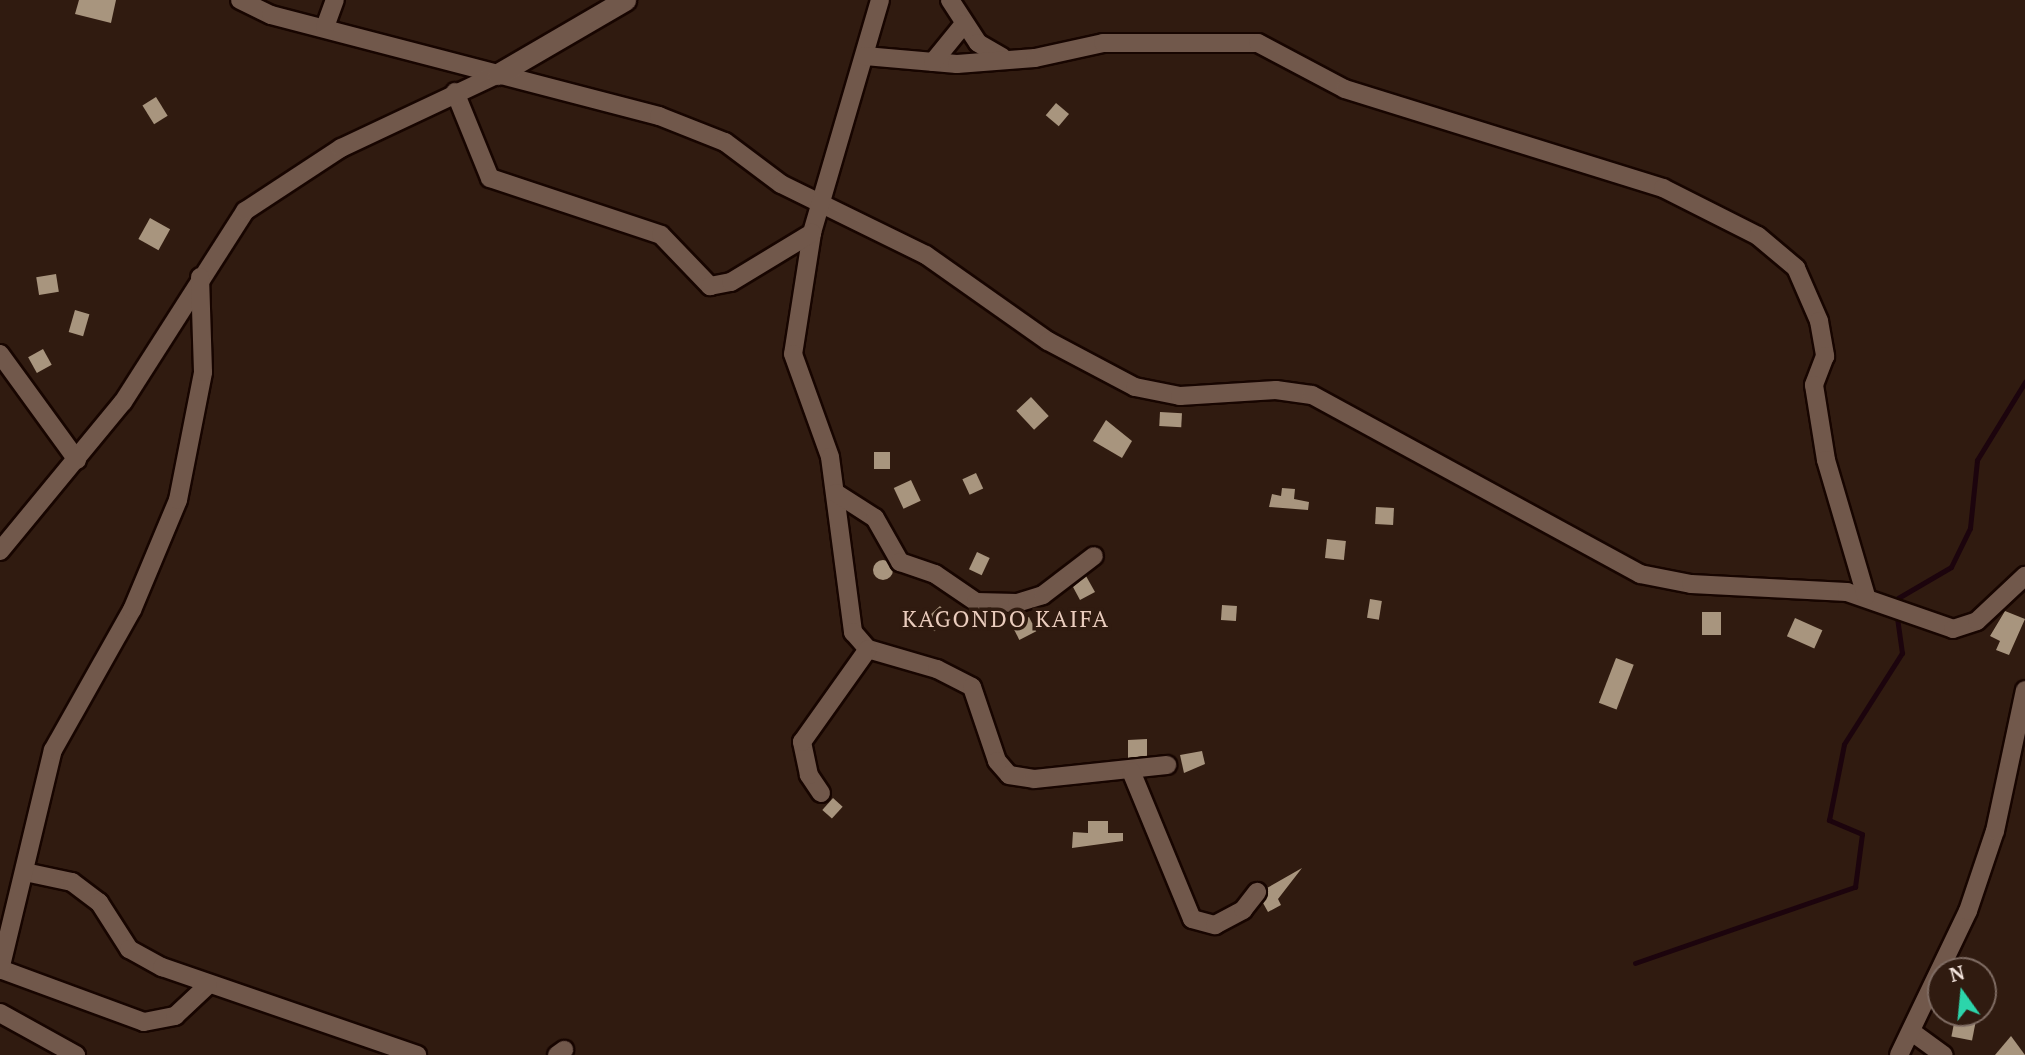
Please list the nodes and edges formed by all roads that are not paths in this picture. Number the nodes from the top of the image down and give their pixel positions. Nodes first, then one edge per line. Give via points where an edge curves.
1 (240, 0) edge
2 (335, 0) edge
3 (625, 0) edge
4 (880, 0) edge
5 (950, 0) edge
6 (964, 24) junction
7 (325, 27) junction
8 (865, 56) junction
9 (1002, 57) junction
10 (933, 62) junction
11 (498, 74) junction
12 (455, 92) junction
13 (822, 209) junction
14 (812, 233) junction
15 (200, 277) junction
16 (0, 354) edge
17 (77, 460) junction
18 (836, 493) junction
19 (0, 551) edge
20 (1094, 556) dead end
21 (2025, 576) edge
22 (1866, 596) junction
23 (868, 649) junction
24 (2025, 690) edge
25 (1167, 765) dead end
26 (1131, 771) junction
27 (821, 793) dead end
28 (25, 872) junction
29 (1257, 892) dead end
30 (0, 970) edge
31 (208, 985) junction
32 (0, 1013) edge
33 (1912, 1032) junction
34 (76, 1055) edge
35 (417, 1055) edge
36 (1899, 1055) edge
37 (1944, 1055) edge

1 - 7 street via 271,15
2 - 7 street
3 - 11 street
4 - 8 street
5 - 6 street
6 - 9 street
6 - 10 street
7 - 11 street
8 - 10 street
8 - 13 street
9 - 10 street
9 - 22 street via 1035,58 1103,43 1258,43 1345,89 1663,188 1758,236 1796,268 1819,321 1825,356 1814,384 1826,460
11 - 12 street
11 - 13 street via 659,116 725,142
12 - 14 street via 490,178 661,235 710,286 731,282
12 - 15 street via 284,180 245,211
13 - 14 street
13 - 22 street via 926,255 1048,341 1135,387 1201,397 1276,390 1312,395 1640,574 1691,584
14 - 18 street via 793,354 830,457
15 - 17 street via 172,333
15 - 28 street via 203,372 178,500 132,610 54,750
16 - 17 street
17 - 19 street
18 - 20 street via 875,518 900,562 935,574 976,602 1017,603 1043,595
18 - 23 street via 850,619
21 - 22 street via 1963,628
23 - 26 street via 937,669 972,687 997,761 1009,775
23 - 27 street via 802,742 809,775
24 - 33 street via 1996,831 1968,911
25 - 26 street
26 - 29 street via 1192,919 1214,925 1243,909
28 - 30 street
28 - 31 street via 72,882 99,902 130,949
30 - 31 street via 144,1022 175,1016
31 - 35 street
32 - 34 street
33 - 36 street
33 - 37 street

